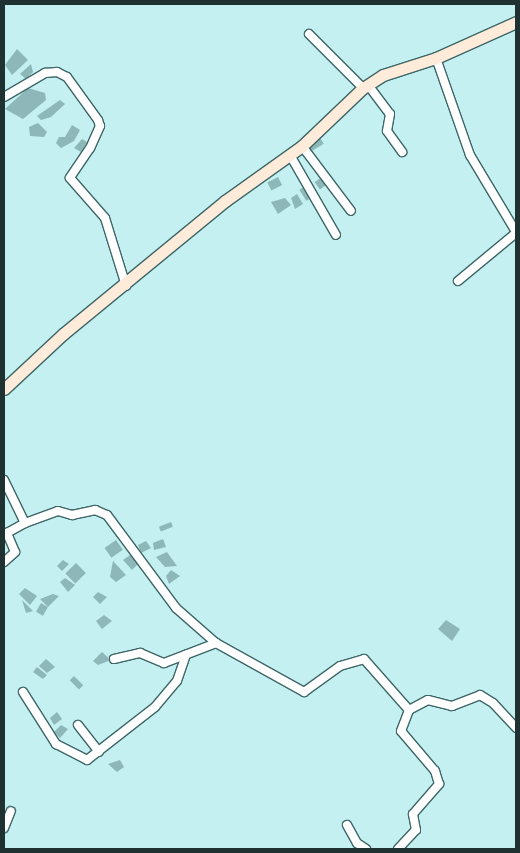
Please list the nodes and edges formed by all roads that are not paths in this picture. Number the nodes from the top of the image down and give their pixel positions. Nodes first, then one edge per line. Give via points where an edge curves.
1 (516, 22) edge
2 (309, 34) dead end
3 (436, 58) junction
4 (365, 86) junction
5 (4, 97) edge
6 (302, 146) junction
7 (402, 152) dead end
8 (290, 155) junction
9 (350, 211) dead end
10 (516, 233) edge
11 (336, 235) dead end
12 (458, 281) dead end
13 (126, 286) junction
14 (4, 389) edge
15 (4, 480) edge
16 (25, 523) junction
17 (4, 562) edge
18 (216, 643) junction
19 (186, 655) junction
20 (114, 659) dead end
21 (23, 692) dead end
22 (409, 710) junction
23 (78, 725) dead end
24 (516, 728) edge
25 (99, 752) junction
26 (11, 811) dead end
27 (347, 825) dead end
28 (4, 828) edge
29 (366, 849) edge
30 (398, 849) edge

1 - 3 street
2 - 4 street
3 - 4 street via 383,75
3 - 10 street via 470,155
4 - 6 street
4 - 7 street via 390,114 387,131
5 - 13 street via 45,73 57,72 67,77 98,120 100,126 90,148 70,178 105,218
6 - 8 street
6 - 9 street
8 - 11 street
8 - 13 street via 249,182
10 - 12 street
13 - 14 street via 37,356
15 - 16 street
16 - 17 street via 7,533 15,552
16 - 18 street via 58,511 72,515 95,510 107,515 172,604
18 - 19 street
18 - 22 street via 304,692 340,666 364,659
19 - 20 street via 164,663 140,653
19 - 25 street via 177,681 157,704
21 - 25 street via 60,748 81,760
22 - 24 street via 428,700 452,706 482,696
22 - 30 street via 401,731 435,771 439,784 413,814 416,830
23 - 25 street
26 - 28 street
27 - 29 street via 357,844

